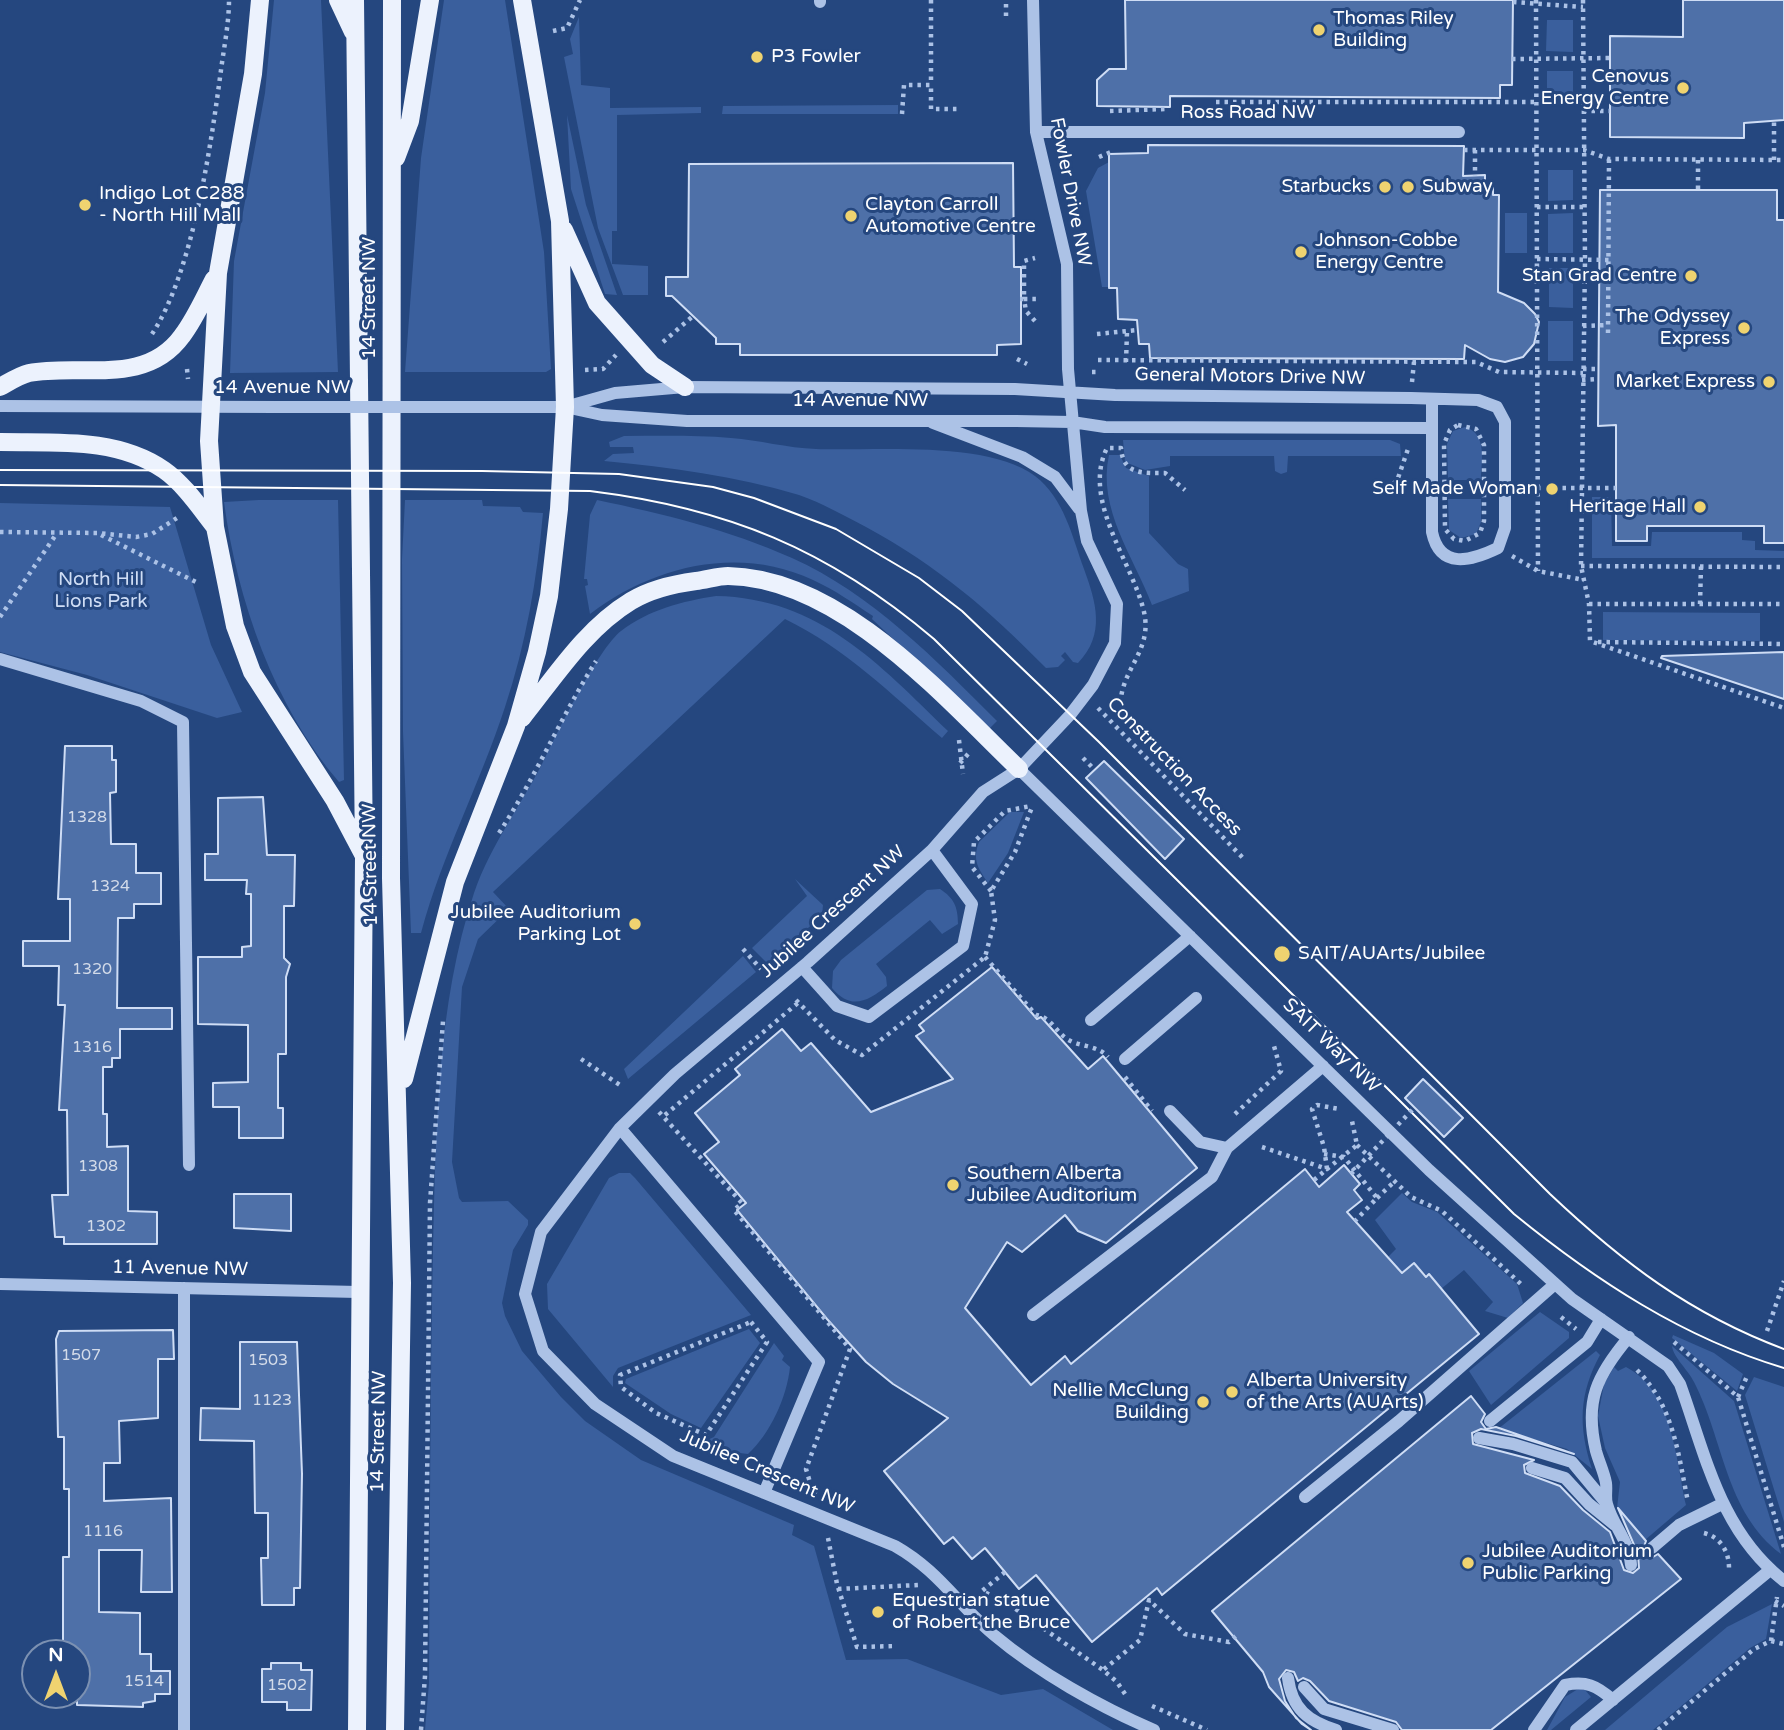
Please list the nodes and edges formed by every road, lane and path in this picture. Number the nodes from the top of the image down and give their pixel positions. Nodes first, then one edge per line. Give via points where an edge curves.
1 (229, 0) edge
2 (260, 0) edge
3 (338, 0) edge
4 (355, 0) edge
5 (391, 0) edge
6 (430, 0) edge
7 (522, 0) edge
8 (580, 0) edge
9 (931, 0) edge
10 (1006, 0) edge
11 (1033, 0) edge
12 (1583, 0) edge
13 (1536, 1) edge
14 (1513, 2) dead end
15 (1583, 7) junction
16 (1006, 16) dead end
17 (553, 31) dead end
18 (355, 36) junction
19 (1512, 58) dead end
20 (1610, 58) dead end
21 (1536, 59) junction
22 (1583, 59) junction
23 (931, 85) junction
24 (1216, 102) dead end
25 (1536, 102) junction
26 (960, 109) dead end
27 (1583, 111) junction
28 (1610, 111) dead end
29 (902, 114) dead end
30 (1774, 120) dead end
31 (1036, 132) junction
32 (1459, 132) dead end
33 (1464, 150) dead end
34 (1475, 150) junction
35 (1537, 150) junction
36 (1584, 150) junction
37 (1609, 159) junction
38 (1698, 160) junction
39 (1774, 160) junction
40 (1784, 160) edge
41 (391, 171) junction
42 (1475, 176) dead end
43 (1698, 190) dead end
44 (1537, 207) junction
45 (1585, 207) junction
46 (560, 221) junction
47 (1035, 258) dead end
48 (1537, 259) junction
49 (1585, 260) junction
50 (1609, 260) junction
51 (218, 273) junction
52 (1022, 299) junction
53 (1038, 299) dead end
54 (693, 316) dead end
55 (1035, 321) dead end
56 (1608, 325) junction
57 (1583, 326) junction
58 (1138, 330) dead end
59 (1127, 332) junction
60 (1608, 333) dead end
61 (151, 334) dead end
62 (1097, 334) dead end
63 (663, 342) dead end
64 (617, 355) dead end
65 (1017, 359) dead end
66 (1098, 360) dead end
67 (1126, 362) junction
68 (1415, 362) junction
69 (1027, 365) dead end
70 (187, 369) dead end
71 (603, 369) junction
72 (1598, 369) dead end
73 (577, 370) dead end
74 (1583, 371) junction
75 (1537, 372) junction
76 (603, 375) dead end
77 (188, 379) dead end
78 (1598, 379) dead end
79 (1582, 380) junction
80 (1412, 382) dead end
81 (0, 387) edge
82 (685, 387) junction
83 (1069, 391) junction
84 (1432, 399) junction
85 (0, 406) edge
86 (212, 407) junction
87 (565, 407) junction
88 (926, 420) junction
89 (1072, 422) junction
90 (1458, 425) joint
91 (1431, 428) junction
92 (0, 442) edge
93 (1408, 449) dead end
94 (1538, 488) junction
95 (1581, 488) junction
96 (1616, 488) dead end
97 (1185, 490) dead end
98 (1388, 491) dead end
99 (1081, 511) junction
100 (180, 516) dead end
101 (215, 527) junction
102 (0, 532) edge
103 (57, 532) junction
104 (98, 533) junction
105 (1498, 548) junction
106 (1581, 566) junction
107 (1701, 566) junction
108 (1784, 567) edge
109 (1538, 571) junction
110 (1584, 580) junction
111 (200, 584) dead end
112 (1589, 604) junction
113 (1700, 604) junction
114 (1784, 604) edge
115 (0, 617) edge
116 (1590, 641) junction
117 (1784, 644) edge
118 (598, 658) dead end
119 (0, 659) edge
120 (1086, 695) junction
121 (1784, 708) edge
122 (1122, 720) dead end
123 (516, 726) junction
124 (954, 730) dead end
125 (969, 753) dead end
126 (1083, 758) dead end
127 (960, 764) junction
128 (1019, 769) junction
129 (1095, 770) dead end
130 (963, 774) dead end
131 (1032, 806) dead end
132 (495, 839) dead end
133 (932, 850) junction
134 (364, 857) junction
135 (1243, 858) dead end
136 (991, 891) dead end
137 (1191, 936) junction
138 (743, 948) dead end
139 (985, 957) dead end
140 (802, 967) junction
141 (761, 969) dead end
142 (1196, 998) dead end
143 (799, 1002) dead end
144 (443, 1018) dead end
145 (1091, 1020) dead end
146 (581, 1059) dead end
147 (1119, 1061) joint
148 (1324, 1066) junction
149 (1281, 1071) dead end
150 (1121, 1073) dead end
151 (620, 1086) dead end
152 (399, 1100) junction
153 (1414, 1108) dead end
154 (1170, 1111) dead end
155 (1343, 1111) dead end
156 (665, 1115) dead end
157 (1156, 1115) dead end
158 (1352, 1115) dead end
159 (1227, 1120) dead end
160 (620, 1128) junction
161 (1357, 1144) junction
162 (1262, 1147) dead end
163 (1227, 1148) junction
164 (1324, 1154) junction
165 (1344, 1157) junction
166 (189, 1165) dead end
167 (1327, 1169) junction
168 (1351, 1174) dead end
169 (1314, 1180) dead end
170 (1395, 1181) junction
171 (1377, 1198) junction
172 (1355, 1221) dead end
173 (1784, 1281) edge
174 (0, 1284) edge
175 (1555, 1284) junction
176 (1523, 1286) dead end
177 (184, 1288) junction
178 (358, 1292) junction
179 (1033, 1315) dead end
180 (1601, 1319) junction
181 (751, 1322) joint
182 (1767, 1331) dead end
183 (1629, 1337) junction
184 (1674, 1342) dead end
185 (1631, 1364) dead end
186 (1748, 1374) dead end
187 (1738, 1397) junction
188 (1490, 1421) dead end
189 (1479, 1438) dead end
190 (1532, 1468) dead end
191 (764, 1493) junction
192 (1305, 1497) dead end
193 (1688, 1502) dead end
194 (1606, 1503) junction
195 (1722, 1504) junction
196 (1618, 1527) junction
197 (1696, 1531) dead end
198 (1784, 1547) edge
199 (1652, 1548) dead end
200 (830, 1558) dead end
201 (1631, 1565) dead end
202 (1729, 1567) dead end
203 (1770, 1570) junction
204 (1005, 1572) dead end
205 (938, 1578) junction
206 (1784, 1581) edge
207 (838, 1589) junction
208 (1784, 1606) edge
209 (1236, 1636) dead end
210 (1771, 1641) junction
211 (1784, 1644) edge
212 (897, 1646) dead end
213 (1103, 1670) junction
214 (1288, 1678) dead end
215 (1304, 1687) dead end
216 (1134, 1698) dead end
217 (1612, 1700) junction
218 (1146, 1703) dead end
219 (184, 1730) edge
220 (358, 1730) edge
221 (395, 1730) edge
222 (421, 1730) edge
223 (1154, 1730) edge
224 (1207, 1730) edge
225 (1336, 1730) edge
226 (1392, 1730) edge
227 (1534, 1730) edge
228 (1576, 1730) edge
229 (1658, 1730) edge

1 - 61 path via 214,125 180,276
2 - 51 main road via 253,74
3 - 18 main road
4 - 18 main road, 14 Street NW
5 - 41 main road, 14 Street NW
6 - 41 main road via 410,121
7 - 46 main road
8 - 17 path via 567,28
9 - 23 path
10 - 16 path
11 - 31 street, Fowler Drive NW
12 - 15 path
13 - 14 path
13 - 15 path via 1546,6
13 - 21 path
15 - 22 path
18 - 134 main road, 14 Street NW
19 - 21 path
20 - 22 path
21 - 22 path
21 - 25 path
22 - 27 path
23 - 26 path via 931,109
23 - 29 path via 904,85
24 - 25 path
25 - 35 path
27 - 28 path
27 - 36 path
30 - 39 path
31 - 32 street, Ross Road NW
31 - 83 street, Fowler Drive NW via 1067,264
33 - 34 path
34 - 35 path
34 - 42 path
35 - 36 path
35 - 44 path
36 - 37 path
36 - 45 path
37 - 38 path
37 - 50 path
38 - 39 path
38 - 43 path
39 - 40 path
41 - 152 main road, 14 Street NW via 391,878
44 - 45 path
44 - 48 path
45 - 49 path
46 - 82 main road via 597,303 652,365
46 - 87 main road
47 - 52 path via 1024,261
48 - 49 path
48 - 75 path
49 - 50 path
49 - 57 path
50 - 56 path
51 - 81 main road via 181,338 141,366 28,373
51 - 86 main road
52 - 53 path
52 - 55 path
54 - 63 path
56 - 57 path
56 - 60 path
57 - 74 path
58 - 59 path
59 - 62 path
59 - 67 path
64 - 71 path
65 - 69 path
66 - 67 path
67 - 68 path
68 - 75 path via 1476,362 1499,372
68 - 80 path
70 - 77 path
71 - 73 path
71 - 76 path
72 - 74 path
74 - 75 path
74 - 79 path
75 - 94 path
78 - 79 path
79 - 95 path
82 - 83 street, 14 Avenue NW
82 - 87 street, 14 Avenue NW via 615,393
83 - 84 street, General Motors Drive NW
83 - 89 street
84 - 91 street
84 - 105 street, General Motors Drive NW via 1478,400 1497,407 1505,422 1505,528
85 - 86 street, 14 Avenue NW
86 - 87 street, 14 Avenue NW, bridge
86 - 101 main road via 209,441
87 - 88 street, 14 Avenue NW via 602,415 687,421
87 - 123 main road via 549,596
88 - 89 street, 14 Avenue NW
88 - 99 street via 1022,457 1055,477
89 - 91 street via 1105,427
89 - 99 street
90 - 90 path via 1444,444 1445,529 1454,539 1465,541 1480,533 1484,521 1484,445 1476,429
91 - 105 street via 1435,546 1445,555 1474,560
92 - 101 main road via 82,443 136,455 165,471
93 - 98 path
94 - 95 path
94 - 109 path
95 - 96 path
95 - 106 path
97 - 122 path via 1165,473 1128,468 1121,448 1107,448 1101,458 1107,519 1145,616 1143,647 1121,685
99 - 120 street via 1087,541 1117,604 1115,643
100 - 104 path via 152,534
101 - 134 main road via 235,626 252,672 335,801
102 - 103 path
103 - 104 path
103 - 115 path
104 - 111 path
105 - 109 path
106 - 107 path
106 - 110 path
107 - 108 path
107 - 113 path
109 - 110 path
110 - 112 path
112 - 113 path
112 - 116 path
113 - 114 path
116 - 117 path
116 - 121 path
118 - 132 path
119 - 166 street via 141,701 183,722
120 - 128 street
120 - 135 path, Construction Access
123 - 128 main road via 593,630 631,601 666,586 728,576 788,586 866,629
123 - 152 main road via 455,882
124 - 127 path via 959,737
125 - 127 path
126 - 129 path
127 - 130 path
128 - 133 street, Jubilee Crescent NW via 983,792
128 - 137 street, SAIT Way NW
131 - 136 path via 1005,811 974,842 972,867
133 - 140 street, Jubilee Crescent NW
133 - 140 street via 972,904 963,946 869,1017 837,1006
134 - 178 main road, 14 Street NW
137 - 145 street
137 - 148 street, SAIT Way NW
138 - 141 path
139 - 147 path via 1037,1015 1045,1016 1067,1039
140 - 160 street, Jubilee Crescent NW via 675,1074
142 - 147 street
143 - 156 path
144 - 222 path via 430,1203
146 - 151 path
148 - 163 street
148 - 175 street, SAIT Way NW via 1429,1170
149 - 159 path
150 - 157 path
152 - 221 main road, 14 Street NW via 402,1283
153 - 168 path, bridge
154 - 163 street via 1200,1142
155 - 164 path via 1317,1105 1312,1109
158 - 161 path
160 - 191 street via 818,1362
160 - 191 street, Jubilee Crescent NW via 541,1232 525,1294 542,1351 595,1404 673,1455
161 - 165 path
161 - 170 path
162 - 167 path
163 - 179 street via 1212,1177
164 - 165 path
164 - 167 path
165 - 167 path
165 - 171 path
167 - 169 path
170 - 171 path
170 - 176 path via 1411,1197 1442,1211
171 - 172 path
173 - 182 path
174 - 177 street, 11 Avenue NW
175 - 180 street, SAIT Way NW
175 - 192 street
177 - 178 street, 11 Avenue NW
177 - 219 street
178 - 220 main road, 14 Street NW
180 - 183 street, SAIT Way NW
180 - 188 street via 1587,1342
181 - 181 path via 767,1342 706,1435 656,1413 621,1387 620,1375
183 - 194 street via 1610,1358 1590,1407
183 - 195 street, SAIT Way NW via 1668,1366 1680,1384
184 - 187 path
185 - 193 path via 1656,1390 1669,1416
186 - 187 path
187 - 198 path
189 - 194 street via 1572,1462
190 - 196 street via 1565,1478
191 - 205 street, Jubilee Crescent NW via 895,1546 922,1561
194 - 196 street
195 - 199 street via 1679,1525
195 - 203 street, SAIT Way NW via 1737,1532
196 - 201 street via 1631,1552
197 - 202 path via 1722,1543
200 - 207 path
203 - 206 street, SAIT Way NW
203 - 217 street
204 - 213 path via 982,1591 1007,1603
205 - 207 path via 904,1587
205 - 223 street, Jubilee Crescent NW via 993,1634 1073,1689
207 - 212 path via 857,1647
208 - 210 path via 1775,1601
209 - 213 path via 1229,1642 1185,1634 1149,1600 1140,1640
210 - 211 path
210 - 229 path via 1754,1649
213 - 216 path via 1122,1693
214 - 225 street via 1290,1697 1314,1723
215 - 226 street via 1324,1709
217 - 227 street via 1584,1682 1565,1685
217 - 228 street
218 - 224 path

